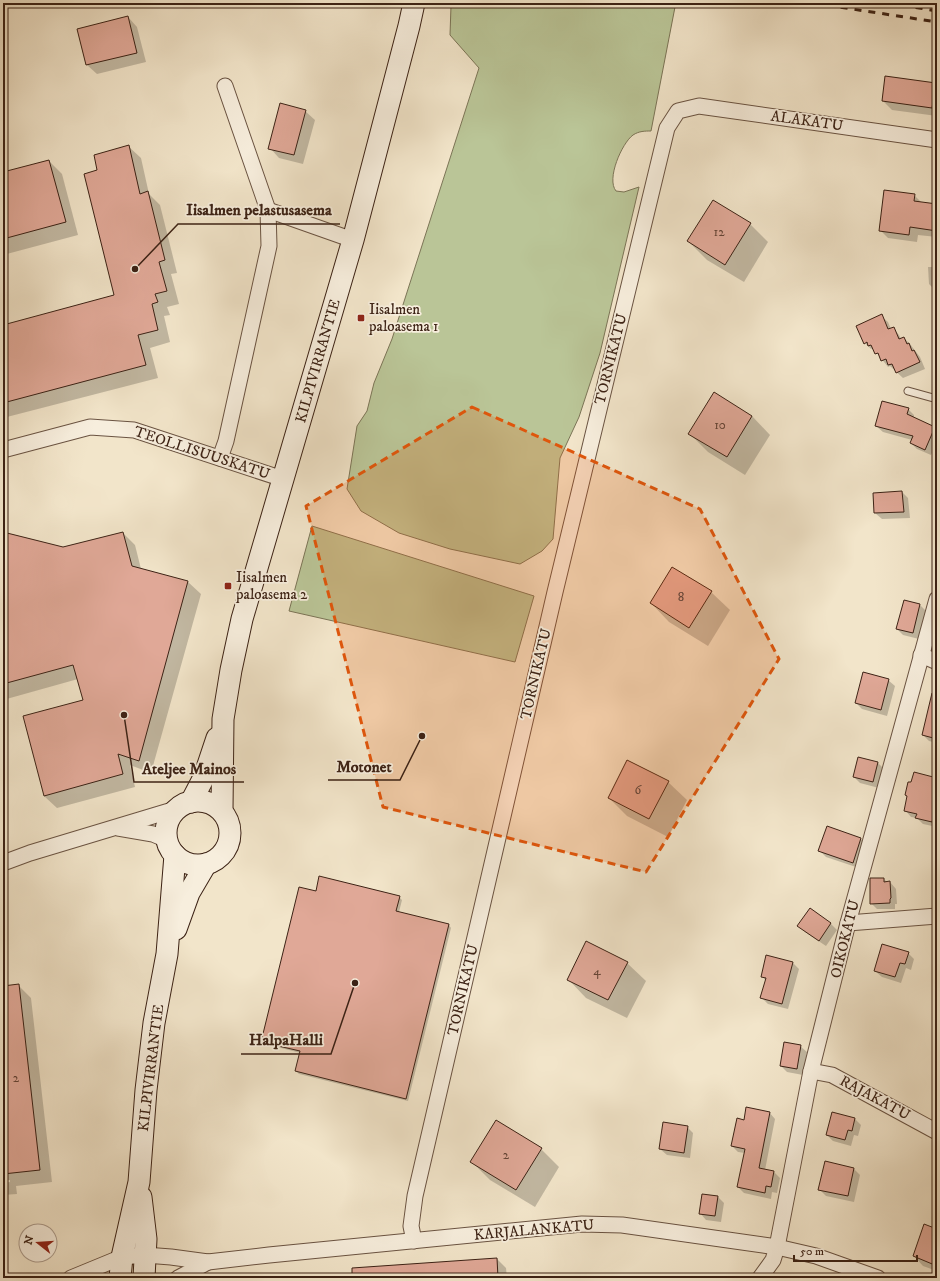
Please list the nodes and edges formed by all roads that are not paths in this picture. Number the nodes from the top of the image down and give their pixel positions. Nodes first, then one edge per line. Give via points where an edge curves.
1 (414, 3) edge
2 (225, 86) dead end
3 (678, 111) joint
4 (937, 140) edge
5 (268, 210) junction
6 (353, 240) junction
7 (908, 391) dead end
8 (937, 399) edge
9 (3, 450) edge
10 (220, 458) junction
11 (284, 479) junction
12 (937, 599) edge
13 (921, 655) junction
14 (937, 662) edge
15 (223, 718) junction
16 (184, 806) junction
17 (222, 811) junction
18 (116, 827) junction
19 (171, 847) junction
20 (3, 863) edge
21 (206, 864) junction
22 (937, 916) edge
23 (848, 923) junction
24 (167, 954) junction
25 (811, 1071) junction
26 (937, 1132) edge
27 (139, 1182) junction
28 (414, 1241) junction
29 (777, 1247) junction
30 (145, 1255) junction
31 (122, 1257) junction
32 (208, 1262) junction
33 (864, 1275) edge
34 (71, 1278) edge
35 (120, 1278) edge
36 (144, 1278) edge
37 (178, 1278) edge
38 (760, 1278) edge
39 (878, 1278) edge

1 - 6 street, KILPIVIRRANTIE
2 - 5 street
3 - 4 street, ALAKATU via 699,106
3 - 28 street, TORNIKATU via 667,128 553,600 415,1196 411,1226
5 - 6 street
5 - 10 street via 269,246 226,442
6 - 11 street, KILPIVIRRANTIE
7 - 8 lane
9 - 10 street, TEOLLISUUSKATU via 90,426 134,430
10 - 11 street, TEOLLISUUSKATU
11 - 15 street, KILPIVIRRANTIE via 242,619
12 - 13 street, OIKOKATU
13 - 14 street
13 - 23 street, OIKOKATU
15 - 16 street, KILPIVIRRANTIE via 204,777
15 - 17 street, KILPIVIRRANTIE
16 - 17 street via 199,801 208,802
16 - 18 street
16 - 19 street via 171,816 168,824 166,832
17 - 21 street via 229,826 229,842 220,856
18 - 19 street via 153,834
18 - 20 street
19 - 21 street via 181,860 189,864
19 - 24 street, KILPIVIRRANTIE
21 - 24 street, KILPIVIRRANTIE via 189,893
22 - 23 street
23 - 25 street, OIKOKATU
24 - 27 street, KILPIVIRRANTIE via 154,1023
25 - 26 street, RAJAKATU via 832,1075
25 - 29 street, OIKOKATU
27 - 30 street, KILPIVIRRANTIE via 146,1239
27 - 31 street, KILPIVIRRANTIE
28 - 29 street, KARJALANKATU via 582,1224 622,1225
28 - 32 street, KARJALANKATU
29 - 33 street, KARJALANKATU via 816,1256
29 - 38 street, OIKOKATU via 773,1260
30 - 31 street, KARJALANKATU
30 - 32 street, KARJALANKATU
30 - 36 street, KILPIVIRRANTIE
31 - 34 street, KARJALANKATU
31 - 35 street, KILPIVIRRANTIE
32 - 37 street, KARJALANKATU
33 - 39 street, KARJALANKATU

